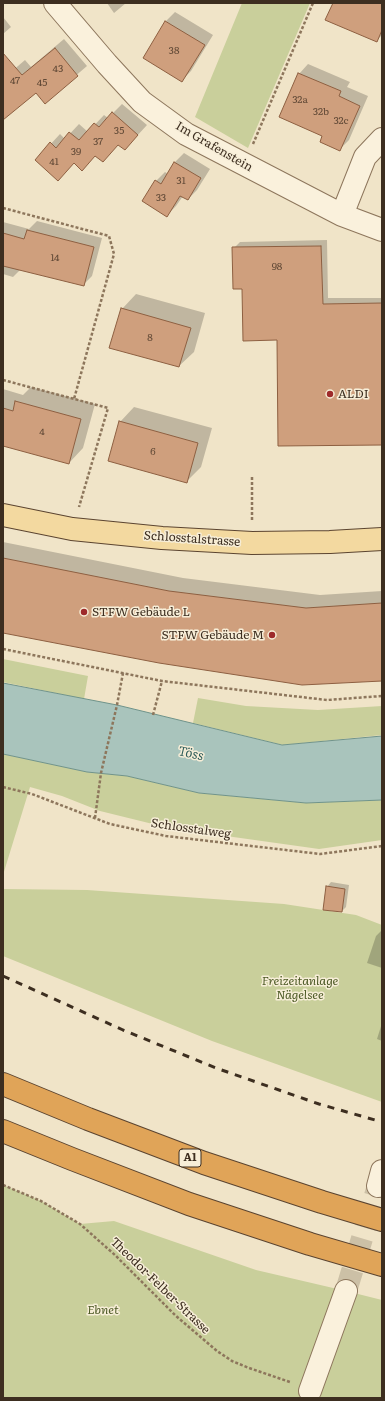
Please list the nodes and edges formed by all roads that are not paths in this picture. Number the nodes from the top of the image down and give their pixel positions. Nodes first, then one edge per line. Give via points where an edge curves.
1 (56, 3) edge
2 (382, 139) edge
3 (342, 215) junction
4 (382, 230) edge
5 (3, 515) edge
6 (382, 539) edge
7 (3, 1084) edge
8 (3, 1131) edge
9 (382, 1220) edge
10 (382, 1265) edge
11 (346, 1291) tunnel mouth
12 (310, 1390) road end

1 - 3 street, Im Grafenstein via 142,102 186,134
2 - 3 street via 365,157
3 - 4 street, Im Grafenstein
5 - 6 main road, Schlosstalstrasse via 72,529 162,538 252,543
7 - 9 highway, A1 via 204,1163
8 - 10 highway via 189,1204
11 - 12 street

